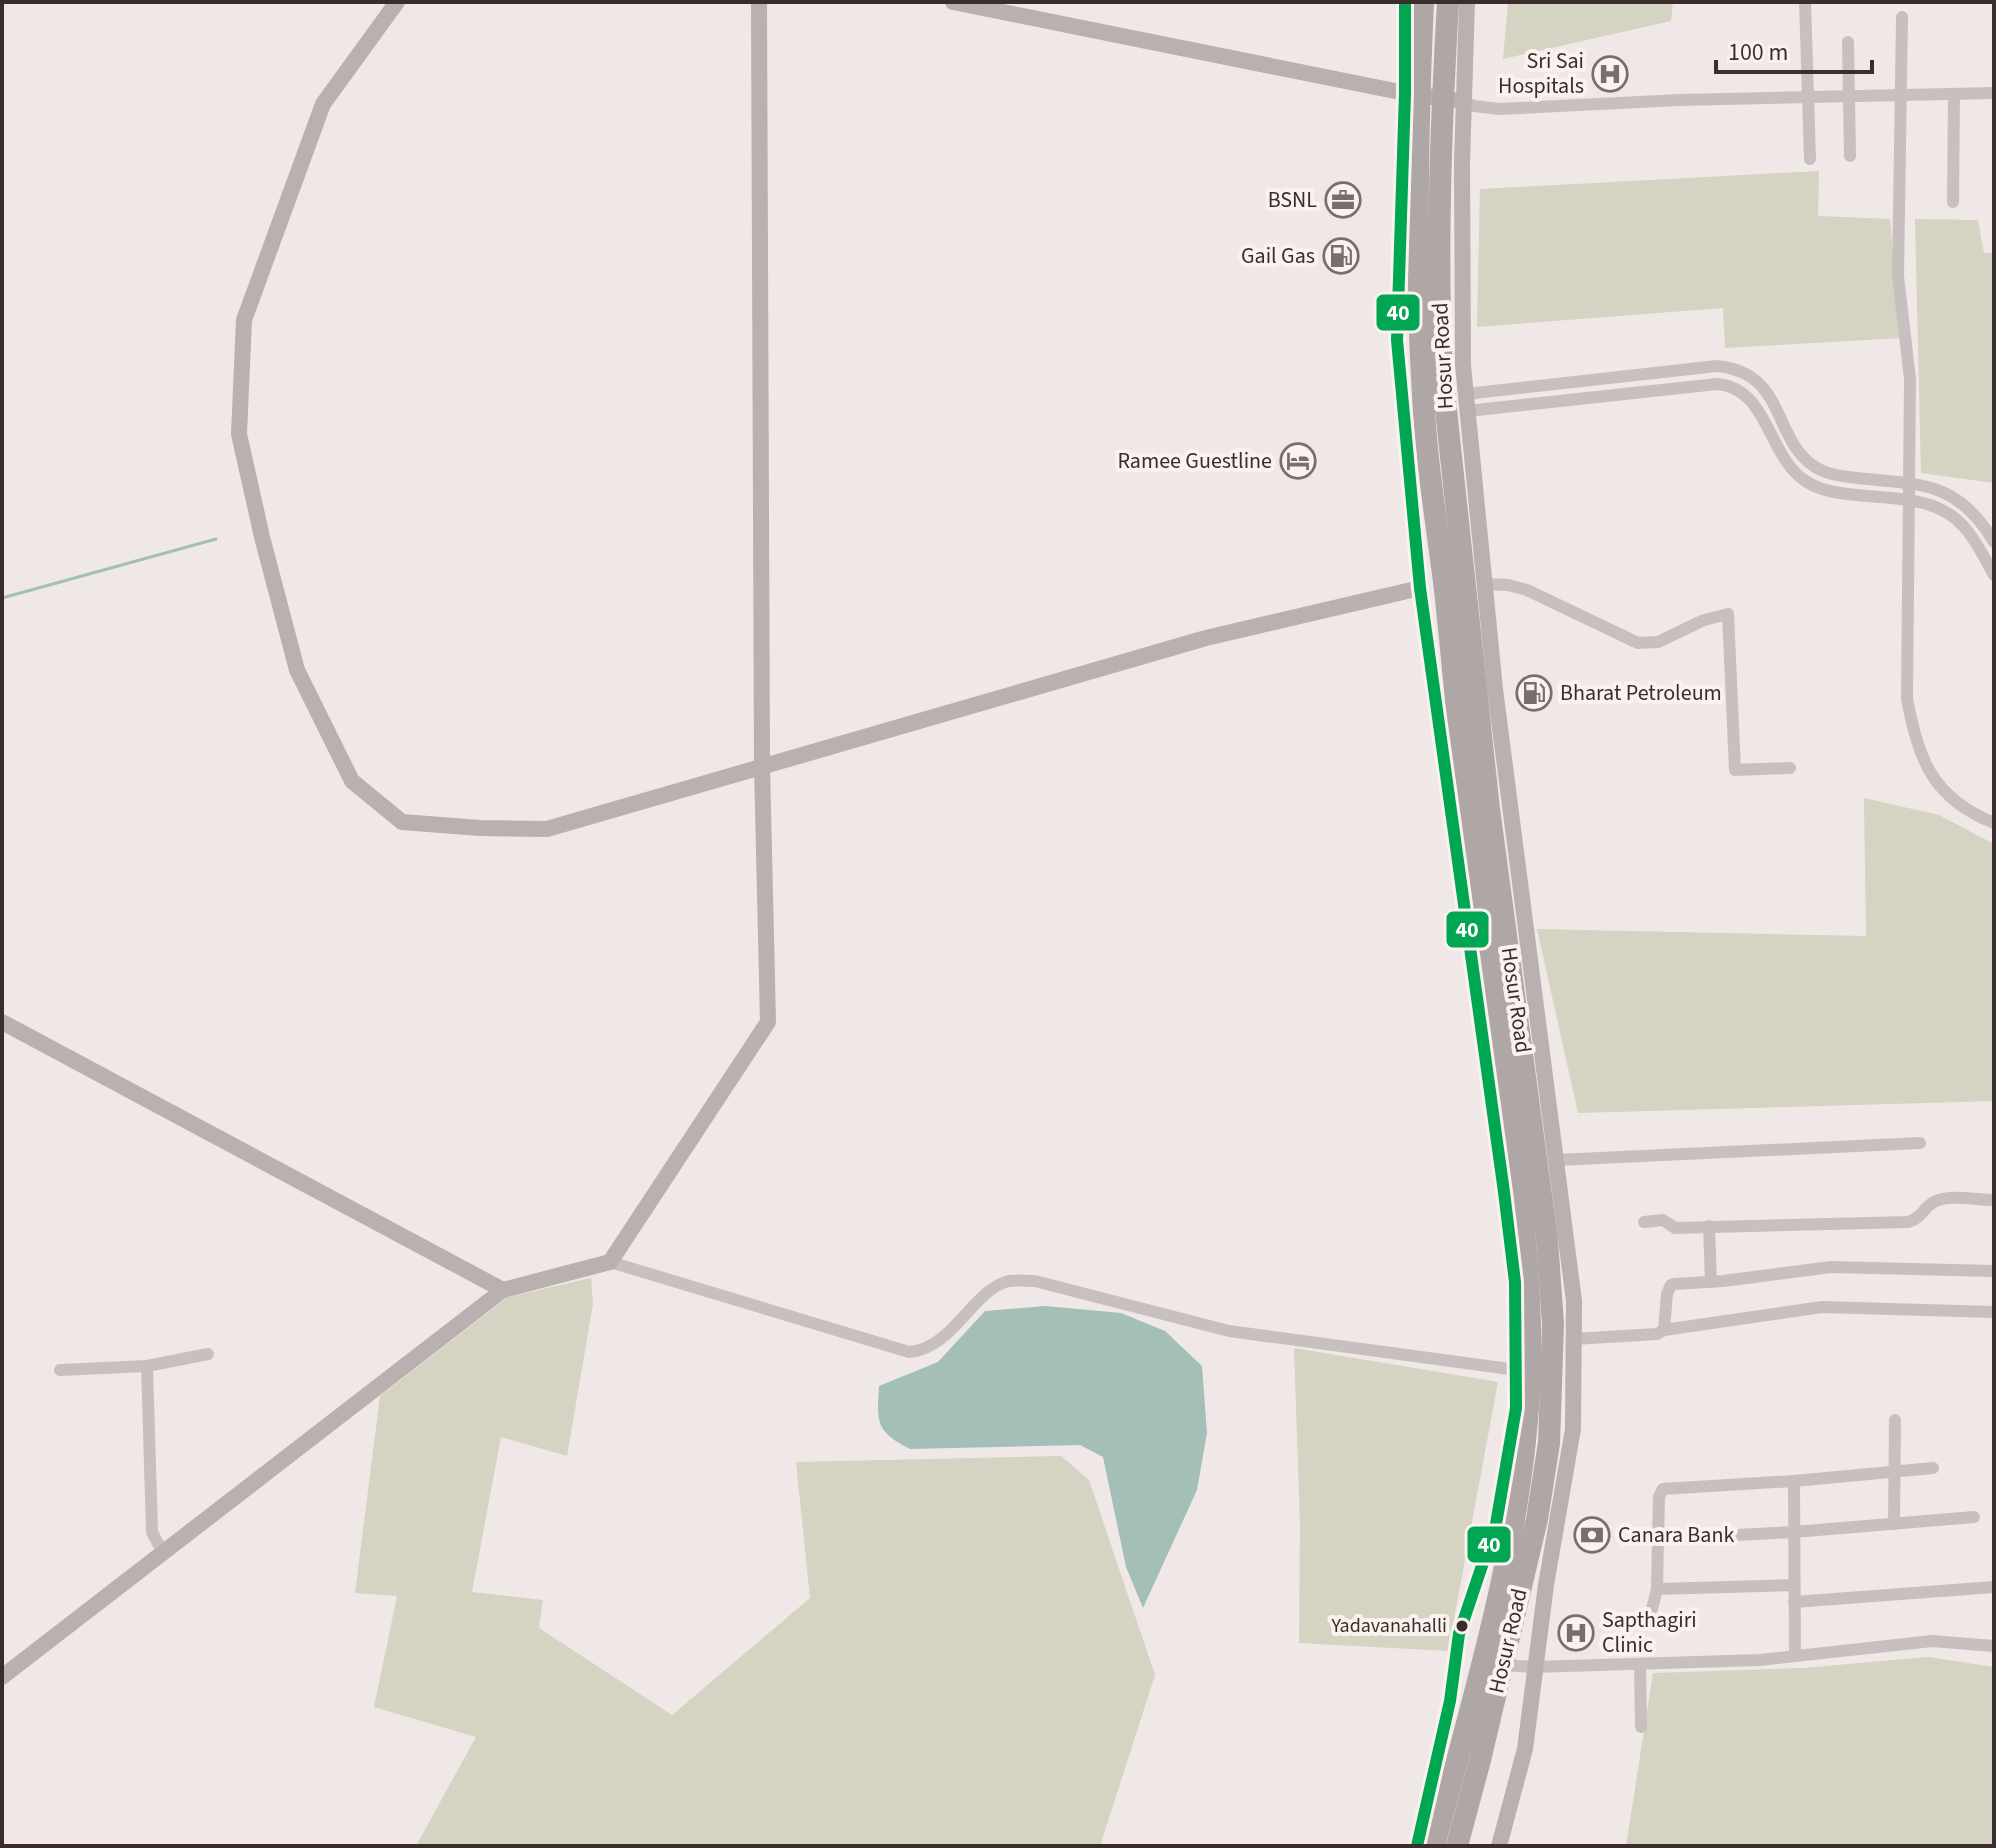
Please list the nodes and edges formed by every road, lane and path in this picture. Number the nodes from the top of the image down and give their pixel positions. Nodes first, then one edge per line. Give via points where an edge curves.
1 (397, 2) edge
2 (759, 2) edge
3 (953, 2) edge
4 (1405, 2) edge
5 (1423, 2) edge
6 (1448, 2) edge
7 (1467, 2) edge
8 (1805, 2) edge
9 (1902, 17) dead end
10 (1848, 42) dead end
11 (1994, 93) edge
12 (1412, 94) junction
13 (1954, 94) junction
14 (1902, 95) junction
15 (1457, 96) junction
16 (1849, 96) junction
17 (1809, 97) junction
18 (1850, 156) dead end
19 (1810, 159) dead end
20 (1953, 202) dead end
21 (1466, 403) junction
22 (1994, 542) edge
23 (1994, 575) edge
24 (1484, 584) junction
25 (1420, 588) junction
26 (762, 766) junction
27 (1790, 768) dead end
28 (1994, 823) edge
29 (2, 1022) edge
30 (1920, 1143) dead end
31 (1557, 1160) junction
32 (1994, 1200) edge
33 (1515, 1219) junction
34 (1644, 1222) dead end
35 (1709, 1226) junction
36 (610, 1262) junction
37 (1994, 1271) edge
38 (1711, 1282) junction
39 (503, 1290) junction
40 (1994, 1312) edge
41 (1664, 1330) junction
42 (1574, 1339) junction
43 (208, 1354) dead end
44 (147, 1366) junction
45 (60, 1370) dead end
46 (1517, 1370) junction
47 (1895, 1420) dead end
48 (1933, 1468) dead end
49 (1893, 1472) junction
50 (1794, 1481) junction
51 (1974, 1517) dead end
52 (1894, 1524) junction
53 (1794, 1532) junction
54 (1658, 1539) junction
55 (163, 1553) junction
56 (1794, 1585) junction
57 (1994, 1587) edge
58 (1657, 1589) junction
59 (1794, 1602) junction
60 (1652, 1609) dead end
61 (1994, 1646) edge
62 (1795, 1656) junction
63 (1640, 1664) junction
64 (1503, 1665) junction
65 (1534, 1667) junction
66 (2, 1677) edge
67 (1641, 1727) dead end
68 (1417, 1846) edge
69 (1434, 1846) edge
70 (1457, 1846) edge
71 (1499, 1846) edge

1 - 26 street via 323,104 244,320 239,434 297,670 352,781 402,822 547,829
2 - 26 street
3 - 12 street
4 - 12 street
5 - 12 highway, Hosur Road
6 - 15 highway, Hosur Road
7 - 15 street
8 - 17 street
9 - 14 street
10 - 16 street
11 - 13 street
12 - 15 street
12 - 25 street via 1397,340
12 - 33 highway, Hosur Road via 1423,402
13 - 14 street
13 - 20 street
14 - 16 street
14 - 28 street via 1898,276 1910,379 1907,699 1916,745 1931,776 1957,803
15 - 17 street via 1474,106 1499,109
15 - 21 street
15 - 64 highway, Hosur Road via 1439,320 1442,373 1489,809 1552,1290 1549,1443
16 - 17 street
16 - 18 street
17 - 19 street
21 - 22 street via 1717,366 1736,370 1767,392 1798,449 1815,467 1836,475 1939,489 1968,507
21 - 23 street via 1731,386 1753,402 1784,458 1805,481 1833,492 1917,501 1941,509 1964,526
21 - 24 street
24 - 27 street via 1527,590 1638,643 1658,642 1728,614 1735,770
24 - 31 street
25 - 26 street via 1206,638
25 - 33 street
26 - 36 street via 768,1022
29 - 39 street
30 - 31 street
31 - 42 street
32 - 35 street via 1944,1199 1908,1222
33 - 46 street
33 - 69 highway, Hosur Road via 1531,1312 1522,1468 1495,1605
34 - 35 street via 1663,1220 1675,1228
35 - 38 street
36 - 39 street
36 - 46 street via 909,1352 924,1351 937,1342 996,1286 1035,1281 1229,1331
37 - 38 street via 1831,1267
38 - 41 street via 1671,1285
39 - 55 street
40 - 41 street via 1822,1307
41 - 42 street
42 - 65 street via 1573,1429
43 - 44 street
44 - 45 street
44 - 55 street via 152,1532
46 - 68 street via 1516,1408 1496,1524 1459,1634 1450,1701
47 - 49 street
48 - 49 street
49 - 50 street
49 - 52 street
50 - 53 street
50 - 54 street via 1663,1489
51 - 52 street
52 - 53 street
53 - 54 street
53 - 56 street
54 - 58 street
55 - 66 street
56 - 58 street
56 - 59 street
57 - 59 street
58 - 60 street
59 - 62 street
61 - 62 street via 1932,1641
62 - 63 street
63 - 65 street
63 - 67 street
64 - 65 street
64 - 70 highway, Hosur Road
65 - 71 street via 1525,1749

